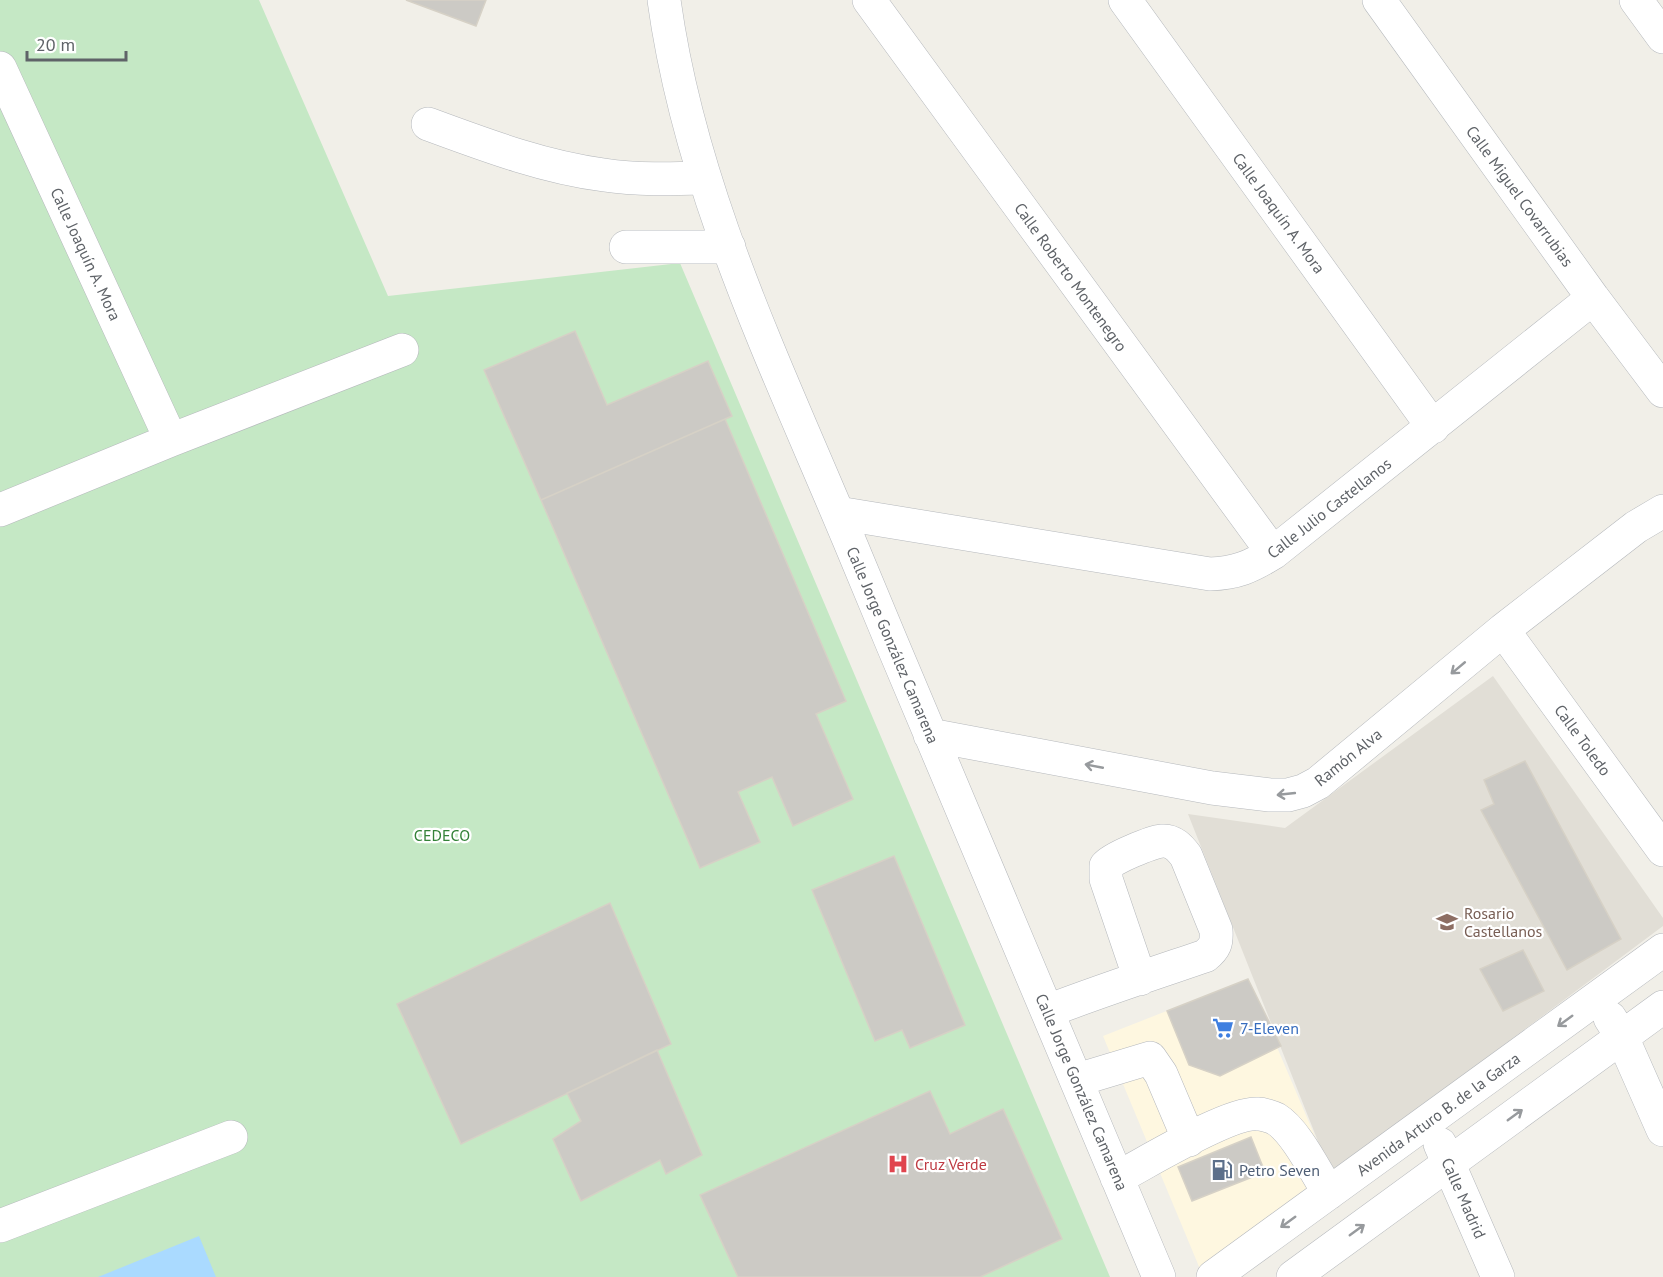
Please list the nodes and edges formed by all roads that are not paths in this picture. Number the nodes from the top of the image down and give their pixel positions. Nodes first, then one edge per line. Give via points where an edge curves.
1 (664, 0) edge
2 (869, 0) edge
3 (1125, 0) edge
4 (1379, 0) edge
5 (1636, 0) edge
6 (1663, 37) edge
7 (0, 68) edge
8 (428, 124) dead end
9 (704, 178) junction
10 (626, 247) dead end
11 (729, 247) junction
12 (1593, 298) junction
13 (402, 350) dead end
14 (1663, 391) edge
15 (1433, 427) junction
16 (171, 440) junction
17 (0, 510) edge
18 (1663, 511) edge
19 (838, 513) junction
20 (1273, 553) junction
21 (1503, 630) junction
22 (930, 735) junction
23 (1663, 850) edge
24 (1663, 950) edge
25 (1140, 979) dead end
26 (1597, 998) junction
27 (1663, 1006) edge
28 (1048, 1011) junction
29 (1622, 1036) junction
30 (1077, 1080) junction
31 (1429, 1120) junction
32 (1663, 1130) edge
33 (231, 1137) dead end
34 (1189, 1140) junction
35 (1449, 1164) junction
36 (1117, 1178) junction
37 (1329, 1193) junction
38 (0, 1226) edge
39 (1159, 1277) edge
40 (1213, 1277) edge
41 (1293, 1277) edge
42 (1498, 1277) edge

1 - 9 street, Calle Jorge González Camarena
2 - 20 street, Calle Roberto Montenegro
3 - 15 street, Calle Joaquín A. Mora
4 - 12 street, Calle Miguel Covarrubias
5 - 6 street
7 - 16 street, Calle Joaquín A. Mora
8 - 9 street via 497,149 574,170 662,180
9 - 11 street, Calle Jorge González Camarena
10 - 11 street
11 - 19 street, Calle Jorge González Camarena
12 - 14 street, Calle Miguel Covarrubias
12 - 15 street, Calle Julio Castellanos
13 - 16 street
15 - 20 street, Calle Julio Castellanos
16 - 17 street
18 - 21 street, Ramón Alva via 1636,527
19 - 20 street, Calle Julio Castellanos via 1210,573 1248,568
19 - 22 street, Calle Jorge González Camarena
21 -> 22 street, Ramón Alva via 1318,783 1288,795 1212,788
21 - 23 street, Calle Toledo
22 - 28 street, Calle Jorge González Camarena
24 - 26 street, Avenida Arturo B. de la Garza
25 - 28 street
26 - 29 street
26 -> 31 street, Avenida Arturo B. de la Garza
27 - 29 street
28 - 30 street, Calle Jorge González Camarena
29 - 32 street
35 -> 29 street
30 - 34 street via 1150,1058 1161,1074
30 - 36 street, Calle Jorge González Camarena
31 - 35 street, Calle Madrid
31 - 37 street, Avenida Arturo B. de la Garza
33 - 38 street
34 - 36 street
34 - 37 street via 1235,1118 1257,1113 1276,1119 1295,1137
41 -> 35 street
35 - 42 street, Calle Madrid
36 - 39 street, Calle Jorge González Camarena
37 -> 40 street, Avenida Arturo B. de la Garza

